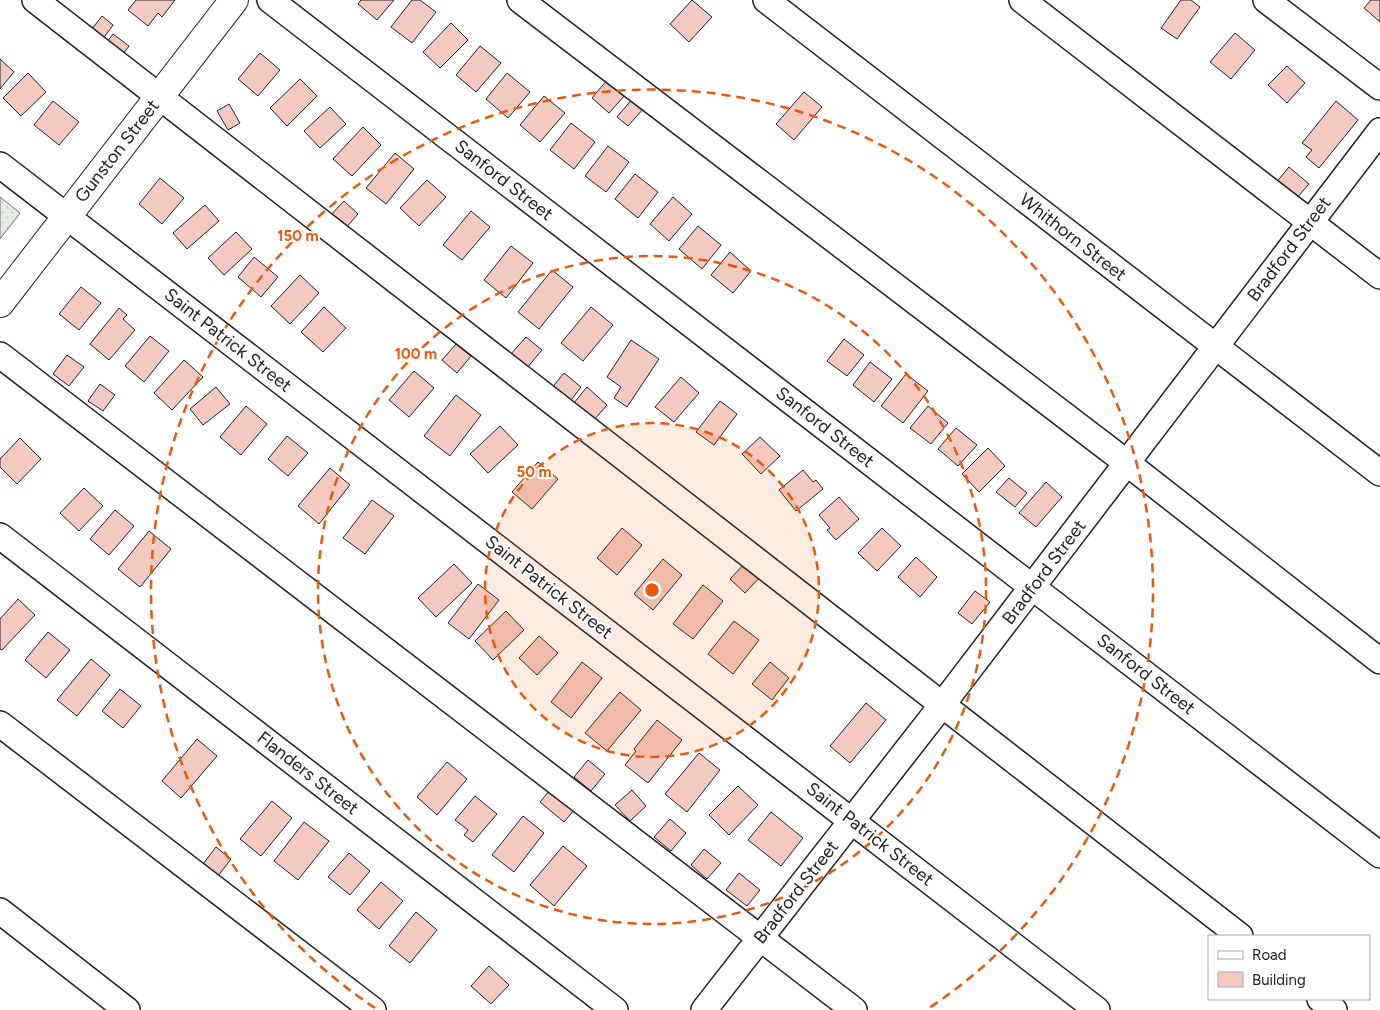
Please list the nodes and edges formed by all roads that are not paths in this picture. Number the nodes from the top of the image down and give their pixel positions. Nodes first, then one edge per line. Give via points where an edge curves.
1 (35, 0) edge
2 (234, 0) edge
3 (270, 0) edge
4 (520, 0) edge
5 (766, 0) edge
6 (1022, 0) edge
7 (1266, 0) edge
8 (1380, 87) edge
9 (159, 96) junction
10 (1380, 131) edge
11 (0, 165) edge
12 (67, 216) junction
13 (1310, 222) junction
14 (1380, 276) edge
15 (0, 302) edge
16 (1215, 346) junction
17 (0, 355) edge
18 (1126, 463) junction
19 (1380, 473) edge
20 (0, 536) edge
21 (1032, 587) junction
22 (1380, 661) edge
23 (942, 705) junction
24 (0, 724) edge
25 (852, 820) junction
26 (1380, 855) edge
27 (0, 912) edge
28 (1239, 935) edge
29 (760, 938) junction
30 (1321, 1000) edge
31 (127, 1010) edge
32 (372, 1010) edge
33 (615, 1010) edge
34 (704, 1010) edge
35 (854, 1010) edge
36 (1097, 1010) edge
37 (1334, 1010) edge

1 - 9 street
2 - 9 main road, Gunston Street
3 - 21 street, Sanford Street
4 - 18 street
5 - 16 street, Whithorn Street
6 - 13 street
7 - 8 street
9 - 12 main road, Gunston Street
9 - 23 street
10 - 13 street, Bradford Street
11 - 12 street, Saint Patrick Street
12 - 15 main road, Gunston Street
12 - 25 street, Saint Patrick Street
13 - 14 street
13 - 16 street, Bradford Street
16 - 18 street, Bradford Street
16 - 19 street, Whithorn Street
17 - 29 street
18 - 21 street, Bradford Street
18 - 22 street
20 - 33 street, Flanders Street
21 - 23 street, Bradford Street
21 - 26 street, Sanford Street
23 - 25 street, Bradford Street
23 - 28 street
24 - 32 street
25 - 29 street, Bradford Street
25 - 36 street, Saint Patrick Street
27 - 31 street
29 - 34 street, Bradford Street
29 - 35 street
30 - 37 street

